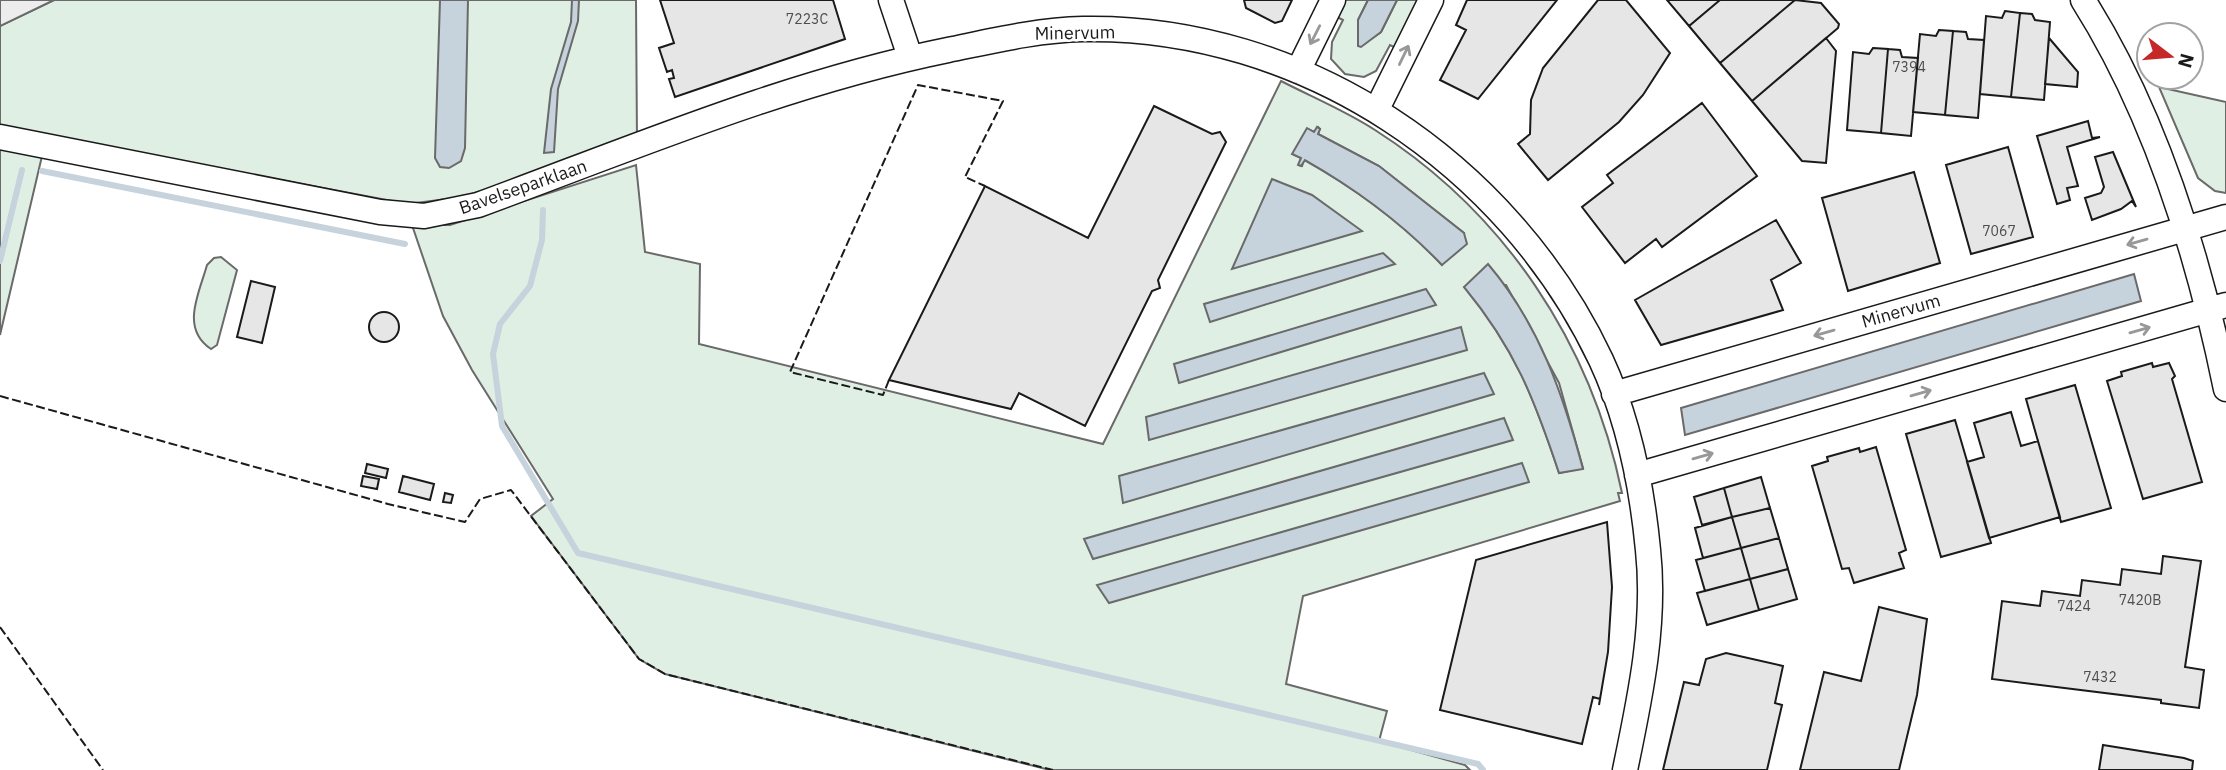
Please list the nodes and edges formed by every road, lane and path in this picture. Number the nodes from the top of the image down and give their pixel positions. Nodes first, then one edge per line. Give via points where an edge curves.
1 (891, 0) edge
2 (1333, 0) edge
3 (1431, 0) edge
4 (2084, 0) edge
5 (910, 57) junction
6 (1298, 71) junction
7 (1377, 109) junction
8 (0, 136) edge
9 (2226, 217) edge
10 (2187, 228) junction
11 (2218, 307) edge
12 (2226, 389) edge
13 (1614, 394) junction
14 (1637, 475) junction
15 (1625, 770) edge

1 - 5 street
2 -> 6 street
7 -> 3 street
4 - 10 street via 2129,87
5 - 6 street, Minervum via 1023,34 1083,29 1209,43
5 - 8 street, Bavelseparklaan via 802,87 478,205 424,216 380,212
6 - 7 street, Minervum
7 - 13 street, Minervum via 1434,150 1516,229 1575,313
9 - 10 street, Minervum
10 - 11 street
10 -> 13 street, Minervum
11 - 12 street
14 -> 11 street
13 - 14 street, Minervum
14 - 15 street, Minervum via 1651,592 1647,649

